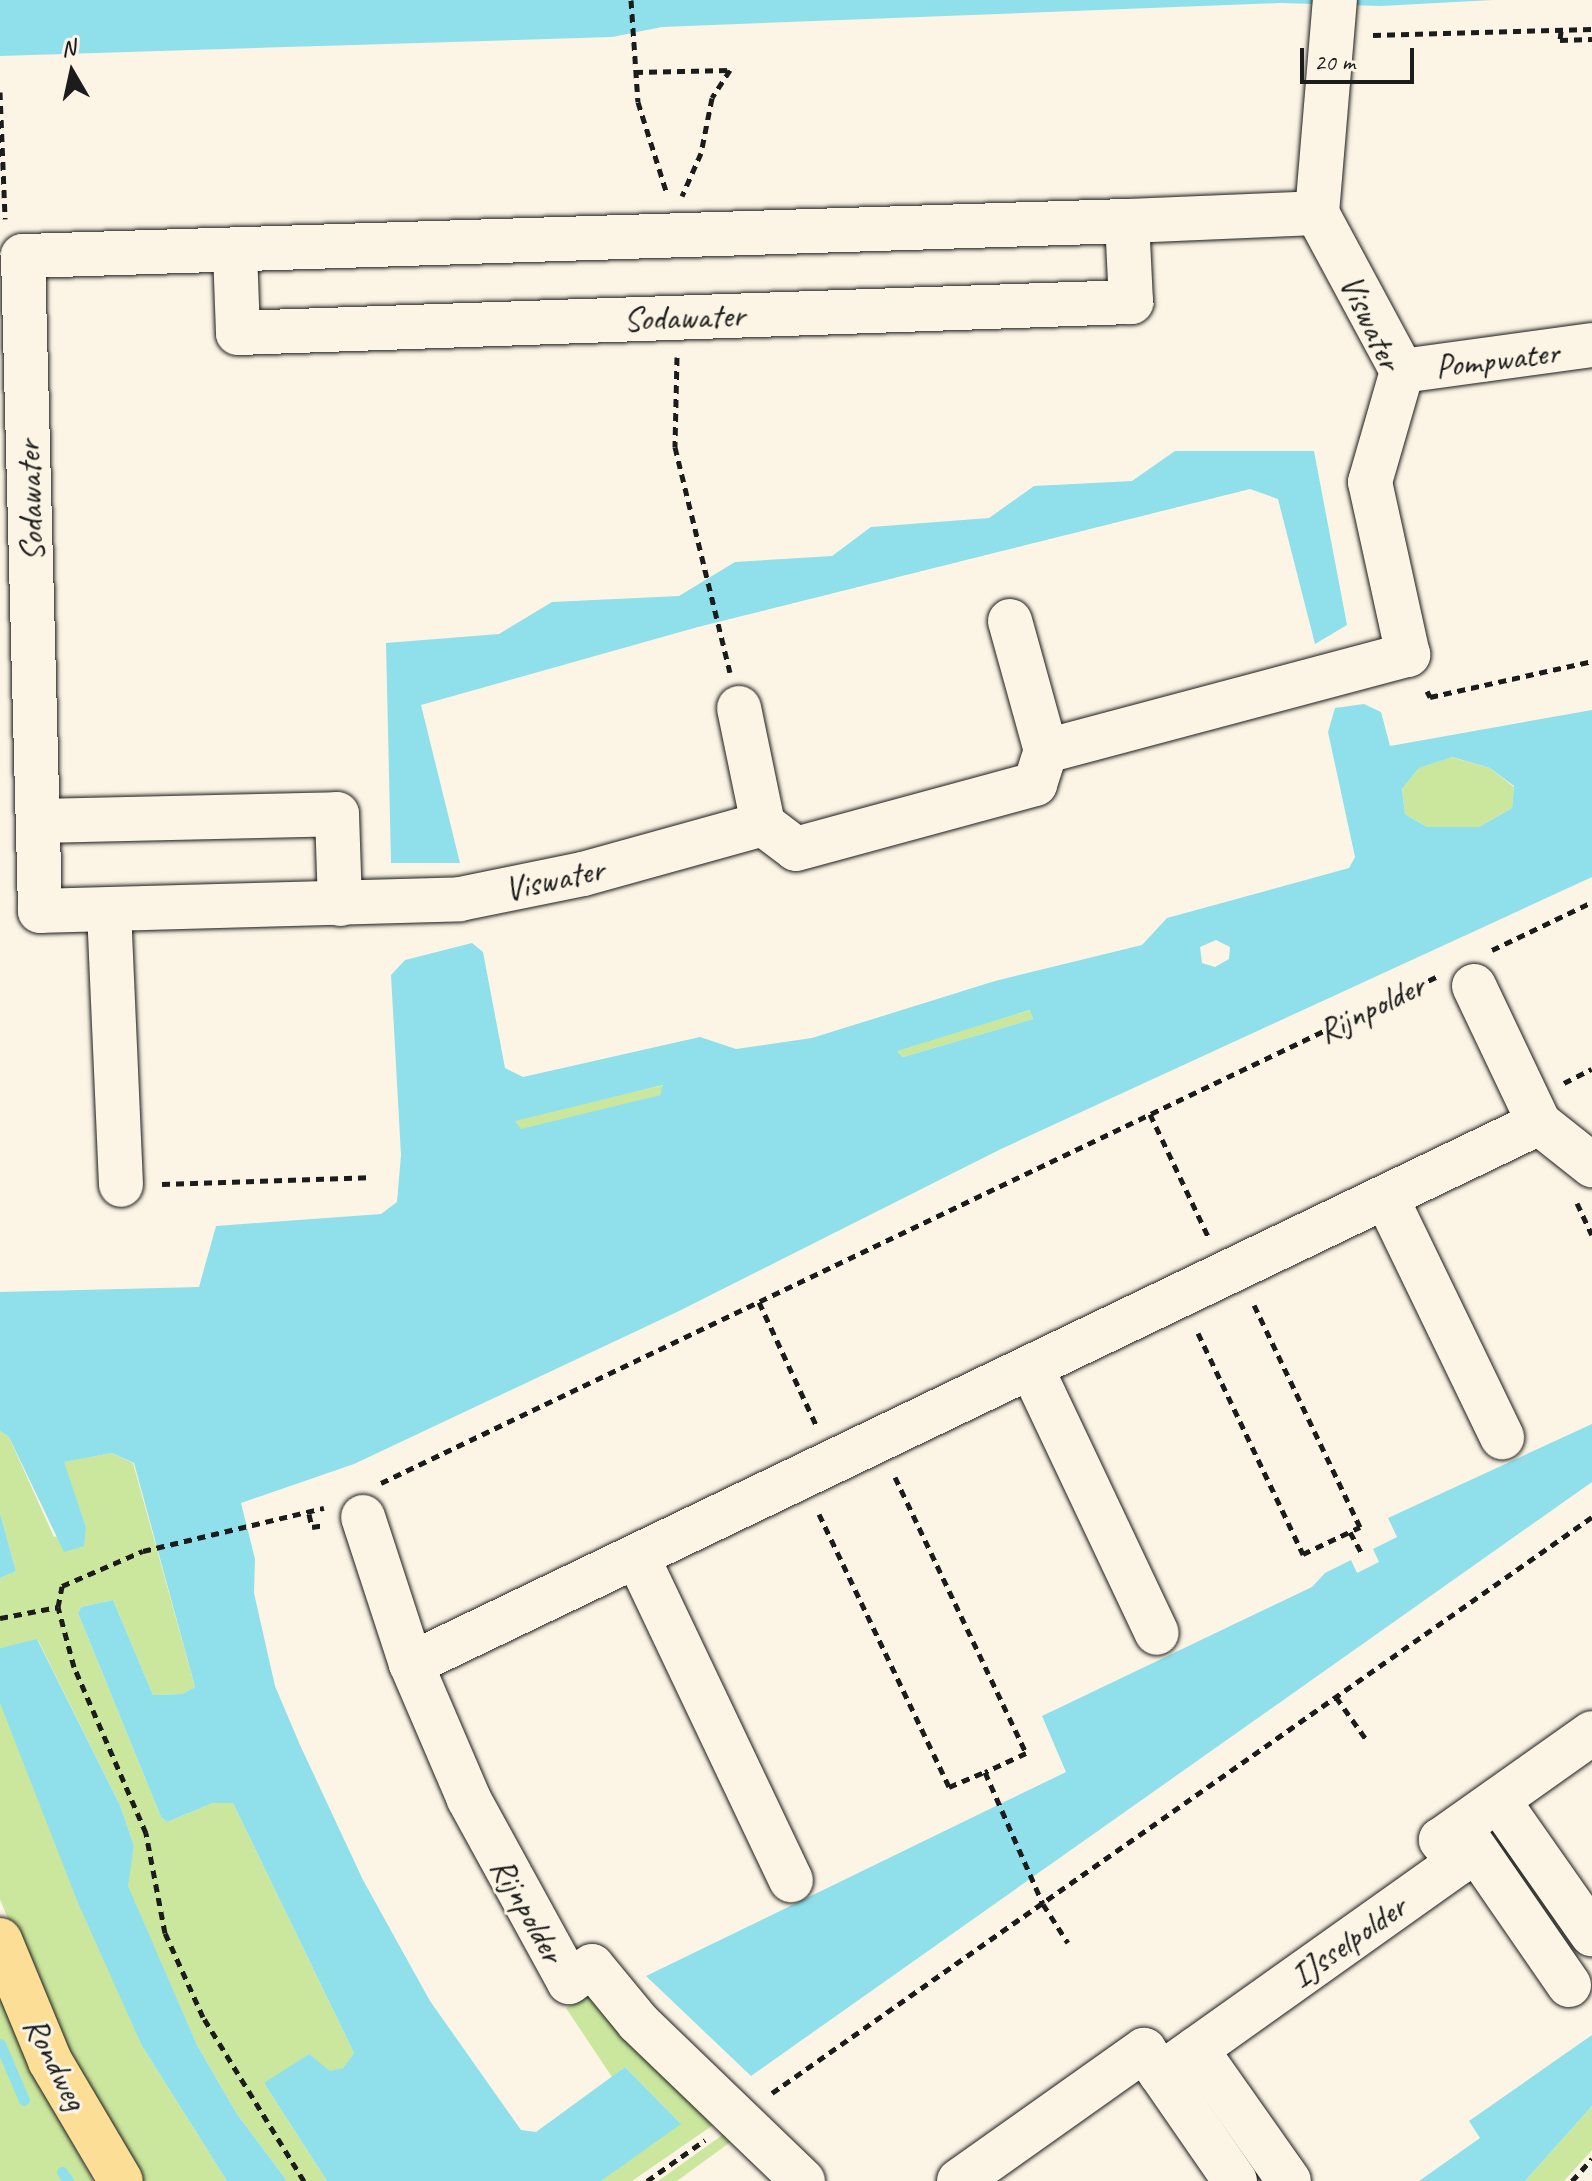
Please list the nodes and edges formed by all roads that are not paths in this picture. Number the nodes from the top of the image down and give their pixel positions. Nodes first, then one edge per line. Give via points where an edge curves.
1 (1333, 20) edge
2 (1317, 213) junction
3 (1127, 221) junction
4 (235, 251) junction
5 (1592, 345) edge
6 (1402, 371) junction
7 (1010, 621) dead end
8 (739, 708) dead end
9 (1046, 751) junction
10 (39, 821) junction
11 (763, 824) junction
12 (340, 904) junction
13 (109, 910) junction
14 (40, 911) joint
15 (1467, 971) road end
16 (1539, 1123) junction
17 (1592, 1165) edge
18 (121, 1185) road end
19 (1386, 1197) junction
20 (1031, 1367) junction
21 (1502, 1437) dead end
22 (356, 1503) road end
23 (637, 1556) junction
24 (1157, 1633) dead end
25 (411, 1664) junction
26 (1592, 1733) edge
27 (1498, 1800) junction
28 (1460, 1827) junction
29 (791, 1880) dead end
30 (1592, 1934) edge
31 (0, 1940) edge
32 (1569, 1985) dead end
33 (1196, 2049) junction
34 (1161, 2074) junction
35 (121, 2181) edge
36 (803, 2181) edge
37 (959, 2181) edge
38 (1235, 2181) edge
39 (1289, 2181) edge

1 - 2 street
2 - 3 street
2 - 6 street, Viswater
3 - 4 street
3 - 4 street, Sodawater via 1131,302 238,333
4 - 10 street, Sodawater via 23,256
5 - 6 street, Pompwater
6 - 9 street, Viswater via 1370,482 1408,655
7 - 9 street
8 - 11 street
9 - 11 street via 1035,784 796,849
10 - 12 street via 337,814
10 - 14 street, Sodawater
11 - 12 street, Viswater via 583,874 460,899
12 - 13 street, Viswater
13 - 14 street, Viswater
13 - 18 street
15 - 16 street, Rijnpolder
16 - 17 street, Rijnpolder
16 - 19 street
19 - 20 street
19 - 21 street
20 - 23 street
20 - 24 street
22 - 25 street, Rijnpolder
23 - 25 street
23 - 29 street
25 - 36 street, Rijnpolder via 476,1814 569,1982 592,1966 638,2022
26 - 27 street
27 - 28 street
27 - 30 street
28 - 32 street
28 - 33 street, IJsselpolder via 1441,1840 1458,1863
31 - 35 main road, Rondweg via 50,2061
33 - 34 street, IJsselpolder
33 - 39 street
34 - 37 street via 1144,2050
34 - 38 street

